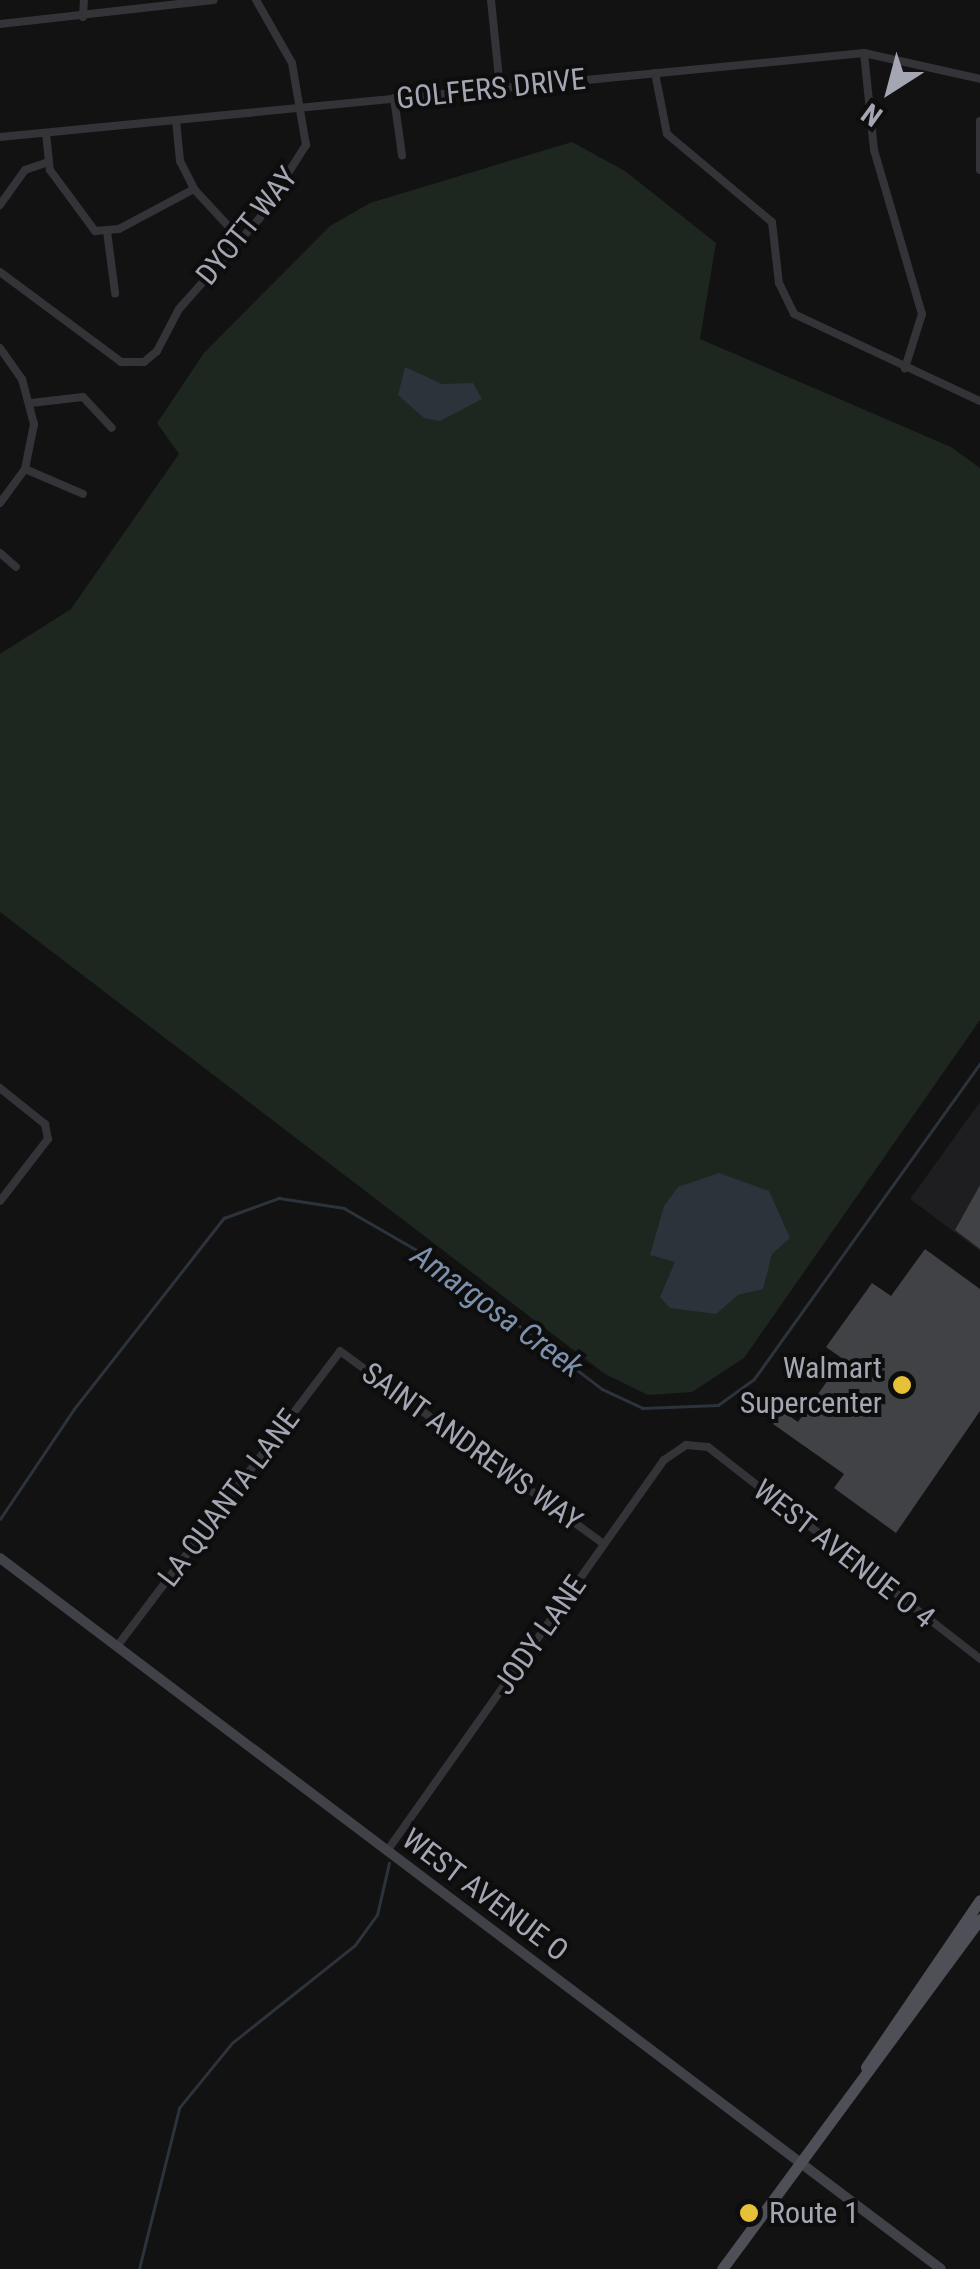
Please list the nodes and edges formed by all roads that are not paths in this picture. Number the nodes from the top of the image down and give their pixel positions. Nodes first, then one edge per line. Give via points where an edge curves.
1 (84, 0) edge
2 (214, 0) edge
3 (256, 0) edge
4 (491, 0) edge
5 (83, 17) junction
6 (0, 24) edge
7 (864, 53) junction
8 (655, 73) junction
9 (980, 79) edge
10 (500, 88) junction
11 (394, 98) junction
12 (304, 108) junction
13 (176, 120) junction
14 (980, 121) edge
15 (46, 132) junction
16 (0, 136) edge
17 (402, 155) dead end
18 (48, 162) junction
19 (980, 170) edge
20 (194, 189) junction
21 (0, 206) edge
22 (107, 232) junction
23 (241, 240) junction
24 (0, 272) edge
25 (114, 293) dead end
26 (0, 348) edge
27 (905, 368) junction
28 (980, 401) edge
29 (31, 403) junction
30 (112, 428) dead end
31 (25, 468) junction
32 (83, 494) dead end
33 (0, 503) edge
34 (0, 553) edge
35 (16, 567) dead end
36 (0, 1088) edge
37 (0, 1201) edge
38 (340, 1351) joint
39 (708, 1447) joint
40 (604, 1544) junction
41 (0, 1558) edge
42 (118, 1645) junction
43 (980, 1659) edge
44 (387, 1851) junction
45 (980, 1900) edge
46 (980, 1919) edge
47 (860, 2080) junction
48 (796, 2167) junction
49 (722, 2269) edge
50 (941, 2269) edge

1 - 5 street
2 - 5 street
3 - 12 street, DYOTT WAY via 292,63
4 - 10 street
5 - 6 street
7 - 8 street, GOLFERS DRIVE
7 - 9 street, GOLFERS DRIVE
7 - 27 street via 874,150 922,314
8 - 10 street, GOLFERS DRIVE
8 - 27 street via 667,134 772,222 778,283 794,314
10 - 11 street, GOLFERS DRIVE
11 - 12 street, GOLFERS DRIVE
11 - 17 street
12 - 13 street, GOLFERS DRIVE
12 - 23 street, DYOTT WAY via 300,162
13 - 15 street, GOLFERS DRIVE
13 - 20 street via 180,161
14 - 19 street
15 - 16 street, GOLFERS DRIVE
15 - 18 street
18 - 21 street via 26,170
18 - 22 street via 95,230
20 - 22 street
20 - 23 street
22 - 25 street
23 - 24 street, DYOTT WAY via 179,309 144,362 121,362
26 - 29 street
27 - 28 street
29 - 30 street via 83,397
29 - 31 street
31 - 32 street
31 - 33 street
34 - 35 street
36 - 37 street via 45,1124 48,1139
38 - 40 street, SAINT ANDREWS WAY
38 - 42 street, LA QUANTA LANE
39 - 40 street, JODY LANE via 674,1450
39 - 43 street, WEST AVENUE O 4
40 - 44 street, JODY LANE
41 - 42 main road, WEST AVENUE O
42 - 44 main road, WEST AVENUE O
44 - 48 main road, WEST AVENUE O
45 - 47 main road
46 - 47 main road
47 - 48 main road
48 - 49 main road
48 - 50 main road, WEST AVENUE O

